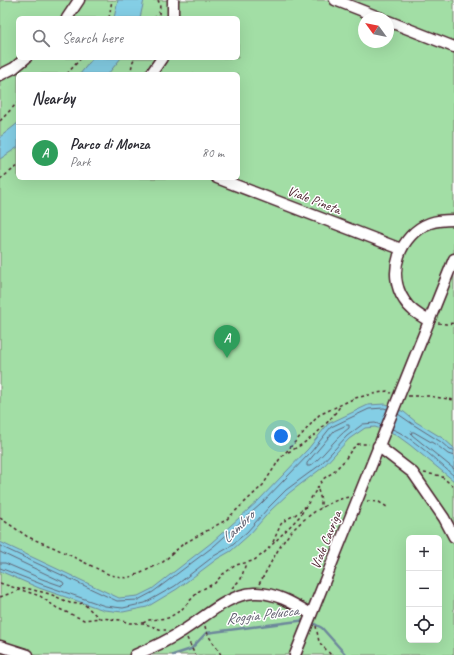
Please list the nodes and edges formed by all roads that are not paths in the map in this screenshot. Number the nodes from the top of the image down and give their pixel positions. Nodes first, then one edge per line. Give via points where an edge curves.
1 (79, 0) edge
2 (173, 0) edge
3 (335, 0) edge
4 (366, 12) edge
5 (69, 16) edge
6 (173, 16) edge
7 (394, 23) edge
8 (454, 47) edge
9 (24, 60) edge
10 (161, 60) edge
11 (152, 72) edge
12 (0, 76) edge
13 (222, 180) edge
14 (454, 220) edge
15 (401, 249) junction
16 (454, 259) edge
17 (429, 321) junction
18 (378, 446) junction
19 (454, 537) edge
20 (311, 614) junction
21 (0, 646) edge
22 (28, 655) edge
23 (135, 655) edge
24 (295, 655) edge

1 - 5 lane
2 - 6 lane
3 - 4 lane
7 - 8 lane
9 - 12 lane
10 - 11 lane
13 - 15 lane, Viale Pineta
14 - 15 lane via 430,223 418,229
15 - 17 lane via 396,266 397,283 403,299 414,312
16 - 17 lane
17 - 18 lane, Viale Cavriga
18 - 19 lane via 413,473
18 - 20 lane, Viale Cavriga
20 - 23 lane via 271,594 253,593 234,597 184,631
20 - 24 lane, Viale Cavriga
21 - 22 lane

